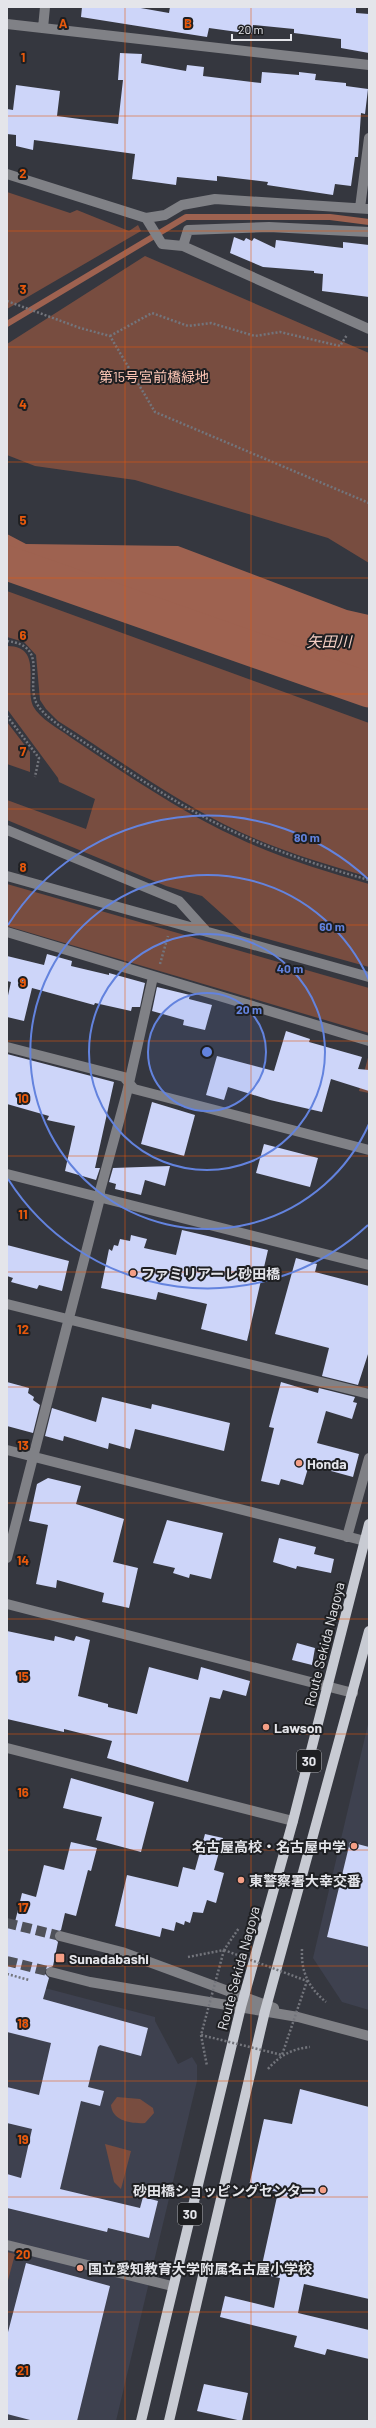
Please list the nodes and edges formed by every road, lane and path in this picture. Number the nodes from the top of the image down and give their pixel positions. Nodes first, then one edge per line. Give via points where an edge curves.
1 (45, 7) edge
2 (7, 24) edge
3 (43, 28) junction
4 (369, 65) edge
5 (369, 138) edge
6 (7, 174) edge
7 (365, 208) edge
8 (146, 218) junction
9 (369, 232) edge
10 (184, 246) junction
11 (7, 300) edge
12 (355, 323) junction
13 (369, 329) edge
14 (110, 336) junction
15 (369, 503) edge
16 (7, 642) edge
17 (7, 716) edge
18 (35, 777) dead end
19 (7, 830) edge
20 (7, 876) edge
21 (369, 880) edge
22 (172, 923) junction
23 (7, 932) edge
24 (207, 932) junction
25 (369, 977) edge
26 (154, 978) junction
27 (369, 1041) edge
28 (7, 1047) edge
29 (129, 1084) junction
30 (369, 1150) edge
31 (7, 1174) edge
32 (100, 1198) junction
33 (369, 1264) edge
34 (7, 1304) edge
35 (70, 1320) junction
36 (369, 1394) edge
37 (7, 1450) edge
38 (33, 1456) junction
39 (369, 1458) edge
40 (369, 1524) edge
41 (348, 1537) junction
42 (367, 1542) edge
43 (7, 1558) edge
44 (7, 1604) edge
45 (369, 1631) edge
46 (328, 1687) junction
47 (353, 1693) junction
48 (7, 1748) edge
49 (293, 1820) junction
50 (239, 1928) dead end
51 (60, 1936) tunnel mouth
52 (302, 1949) dead end
53 (224, 1950) junction
54 (188, 1956) dead end
55 (51, 1972) tunnel mouth
56 (7, 1974) edge
57 (30, 1980) dead end
58 (307, 1981) junction
59 (243, 1997) junction
60 (326, 2002) dead end
61 (241, 2007) junction
62 (266, 2008) junction
63 (201, 2035) junction
64 (369, 2036) edge
65 (310, 2047) dead end
66 (282, 2055) junction
67 (207, 2066) dead end
68 (266, 2073) dead end
69 (7, 2245) edge
70 (172, 2286) junction
71 (141, 2421) edge
72 (169, 2421) edge

1 - 3 street
2 - 3 street
3 - 4 street
5 - 7 street
6 - 8 street
7 - 8 street via 215,199 182,205 165,215
8 - 10 street via 162,244
9 - 10 street via 269,227 188,230
10 - 12 street
11 - 14 path via 80,328
12 - 13 street
12 - 14 path via 340,346 280,332 255,336 211,323 188,326 152,313
14 - 15 path via 155,412
16 - 21 path via 19,644 29,651 34,660 36,701 44,714 62,728 183,805 223,827 283,853
17 - 18 path via 39,758
19 - 24 street via 179,901
20 - 22 street
22 - 24 street
22 - 26 path
23 - 26 street
24 - 25 street
26 - 27 street
26 - 29 street
28 - 29 street via 124,1076
29 - 30 street via 134,1089
29 - 32 street
31 - 32 street
32 - 33 street
32 - 35 street
34 - 35 street
35 - 36 street
35 - 38 street
37 - 38 street
38 - 41 street
38 - 43 street
39 - 41 street
40 - 42 main road, Route Sekida Nagoya / 30
41 - 42 street
42 - 46 main road, Route Sekida Nagoya / 30
44 - 46 street
45 - 47 main road, 30
46 - 47 street
46 - 49 main road, Route Sekida Nagoya / 30
47 - 62 main road, 30
48 - 49 street
49 - 59 main road, Route Sekida Nagoya / 30
50 - 53 path
51 - 59 street via 122,1952
52 - 58 path via 302,1966
53 - 54 path
53 - 58 path, bridge
53 - 63 path, bridge
55 - 61 street via 90,1982
56 - 57 path
58 - 60 path
58 - 66 path, bridge
59 - 61 main road, Route Sekida Nagoya / 30
59 - 62 street
61 - 62 street
61 - 70 main road, Route Sekida Nagoya / 30
62 - 64 street
62 - 72 main road, 30
63 - 66 path, bridge
63 - 67 path
65 - 66 path via 296,2048
66 - 68 path
69 - 70 street
70 - 71 main road, Route Sekida Nagoya / 30

